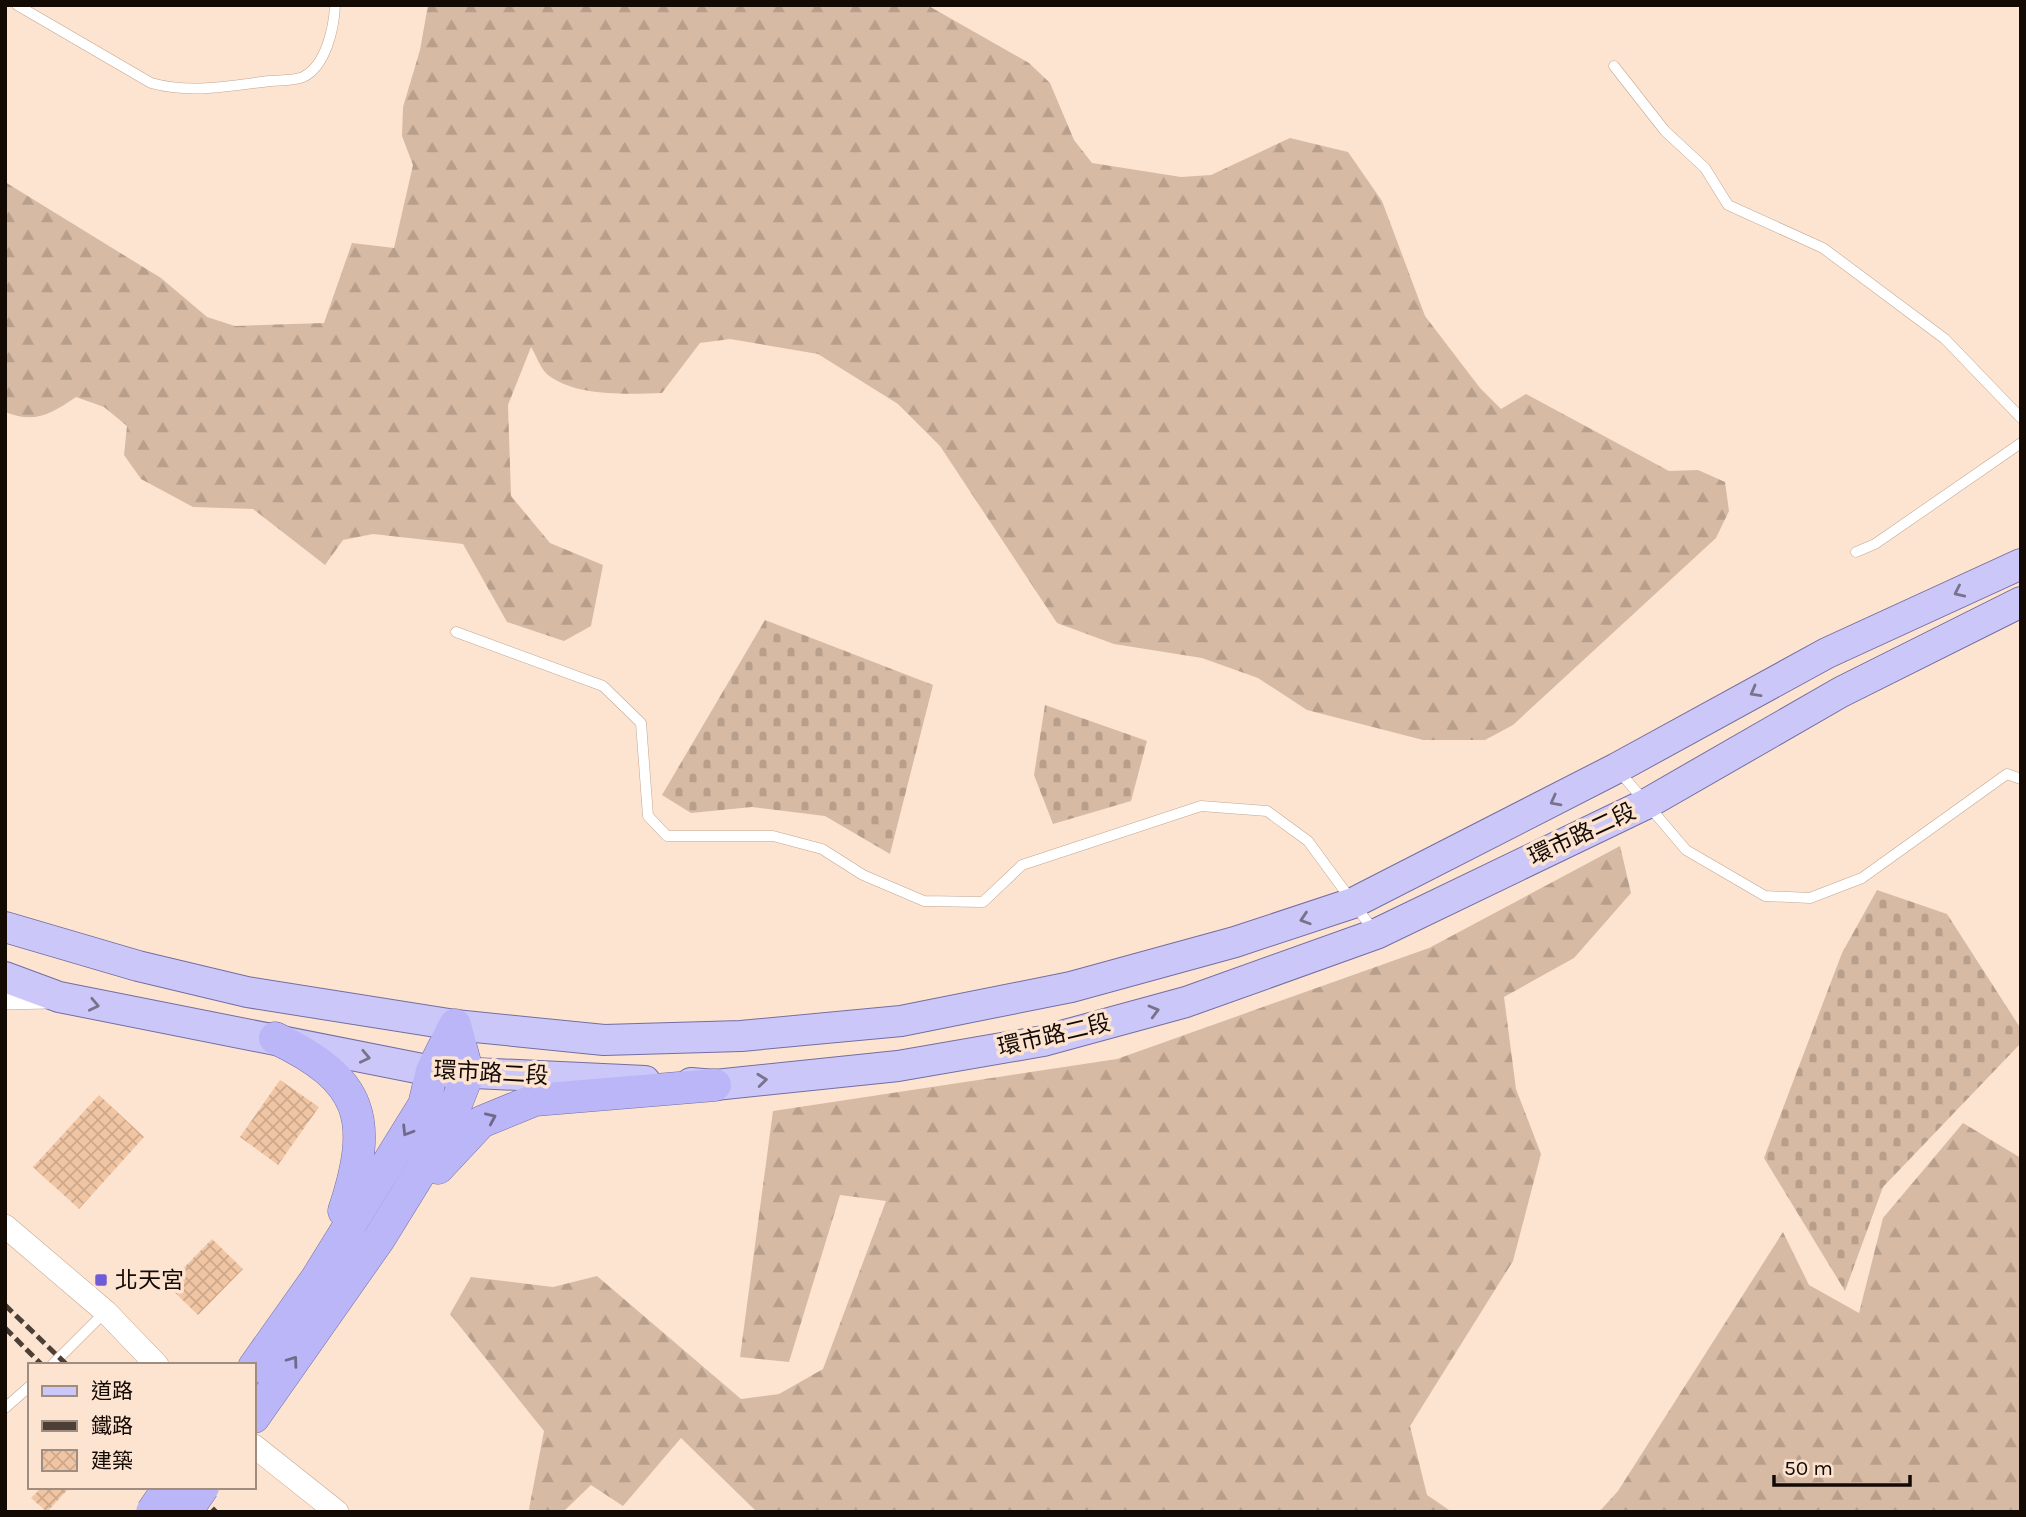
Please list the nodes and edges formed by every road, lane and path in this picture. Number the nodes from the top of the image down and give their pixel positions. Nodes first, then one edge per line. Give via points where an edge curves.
1 (17, 5) edge
2 (335, 5) edge
3 (1614, 66) dead end
4 (2021, 418) edge
5 (2021, 443) edge
6 (1856, 552) dead end
7 (2021, 564) edge
8 (2021, 602) edge
9 (456, 632) dead end
10 (1616, 768) junction
11 (2021, 779) edge
12 (1647, 803) junction
13 (1353, 903) junction
14 (5, 927) edge
15 (1376, 934) junction
16 (5, 977) edge
17 (58, 997) junction
18 (5, 998) edge
19 (455, 1025) junction
20 (275, 1038) junction
21 (432, 1071) junction
22 (468, 1074) junction
23 (715, 1085) junction
24 (7, 1226) edge
25 (379, 1240) junction
26 (329, 1275) junction
27 (106, 1311) junction
28 (54, 1363) edge
29 (155, 1363) edge
30 (256, 1365) edge
31 (28, 1388) edge
32 (5, 1408) edge
33 (256, 1413) edge
34 (256, 1448) edge
35 (163, 1489) edge
36 (168, 1489) edge
37 (203, 1489) edge
38 (152, 1512) edge
39 (186, 1512) edge
40 (337, 1512) edge

1 - 2 lane via 150,83 195,90 303,78 320,61 334,26
3 - 4 lane via 1665,131 1705,168 1728,205 1823,248 1945,340
5 - 6 lane via 1875,544
7 -> 10 main road, 環市路二段 via 1827,653
8 - 12 main road, 環市路二段 via 1841,692
9 - 13 lane via 603,686 641,723 648,817 667,836 773,836 822,849 863,875 924,901 983,902 1021,865 1201,806 1267,811 1308,841
10 - 12 lane
10 -> 13 main road, 環市路二段
11 - 12 lane via 2007,774 1862,878 1810,898 1765,895 1753,889 1686,849
12 - 15 main road, 環市路二段
13 - 15 lane
13 -> 19 main road, 環市路二段 via 1235,942 1071,987 901,1021 741,1036 604,1040
14 - 19 main road, 環市路二段 via 247,992
23 -> 15 main road, 環市路二段 via 898,1066 1043,1041 1186,1002
16 - 17 main road, 環市路二段
17 - 18 street
17 -> 20 main road, 環市路二段
19 - 21 highway
19 - 22 highway
20 -> 21 main road, 環市路二段
20 - 26 highway via 333,1073 352,1098 360,1125 361,1152
21 - 22 main road, 環市路二段
21 -> 26 highway via 424,1105
22 - 23 main road, 環市路二段
22 - 25 highway via 445,1132
25 -> 23 highway via 481,1122 535,1100
24 - 27 street
25 - 26 highway
26 - 30 highway
33 -> 26 highway
27 - 28 lane
27 - 29 street
31 - 32 lane
34 - 40 street
35 - 39 lane
36 - 38 highway, bridge
37 - 39 highway, bridge

